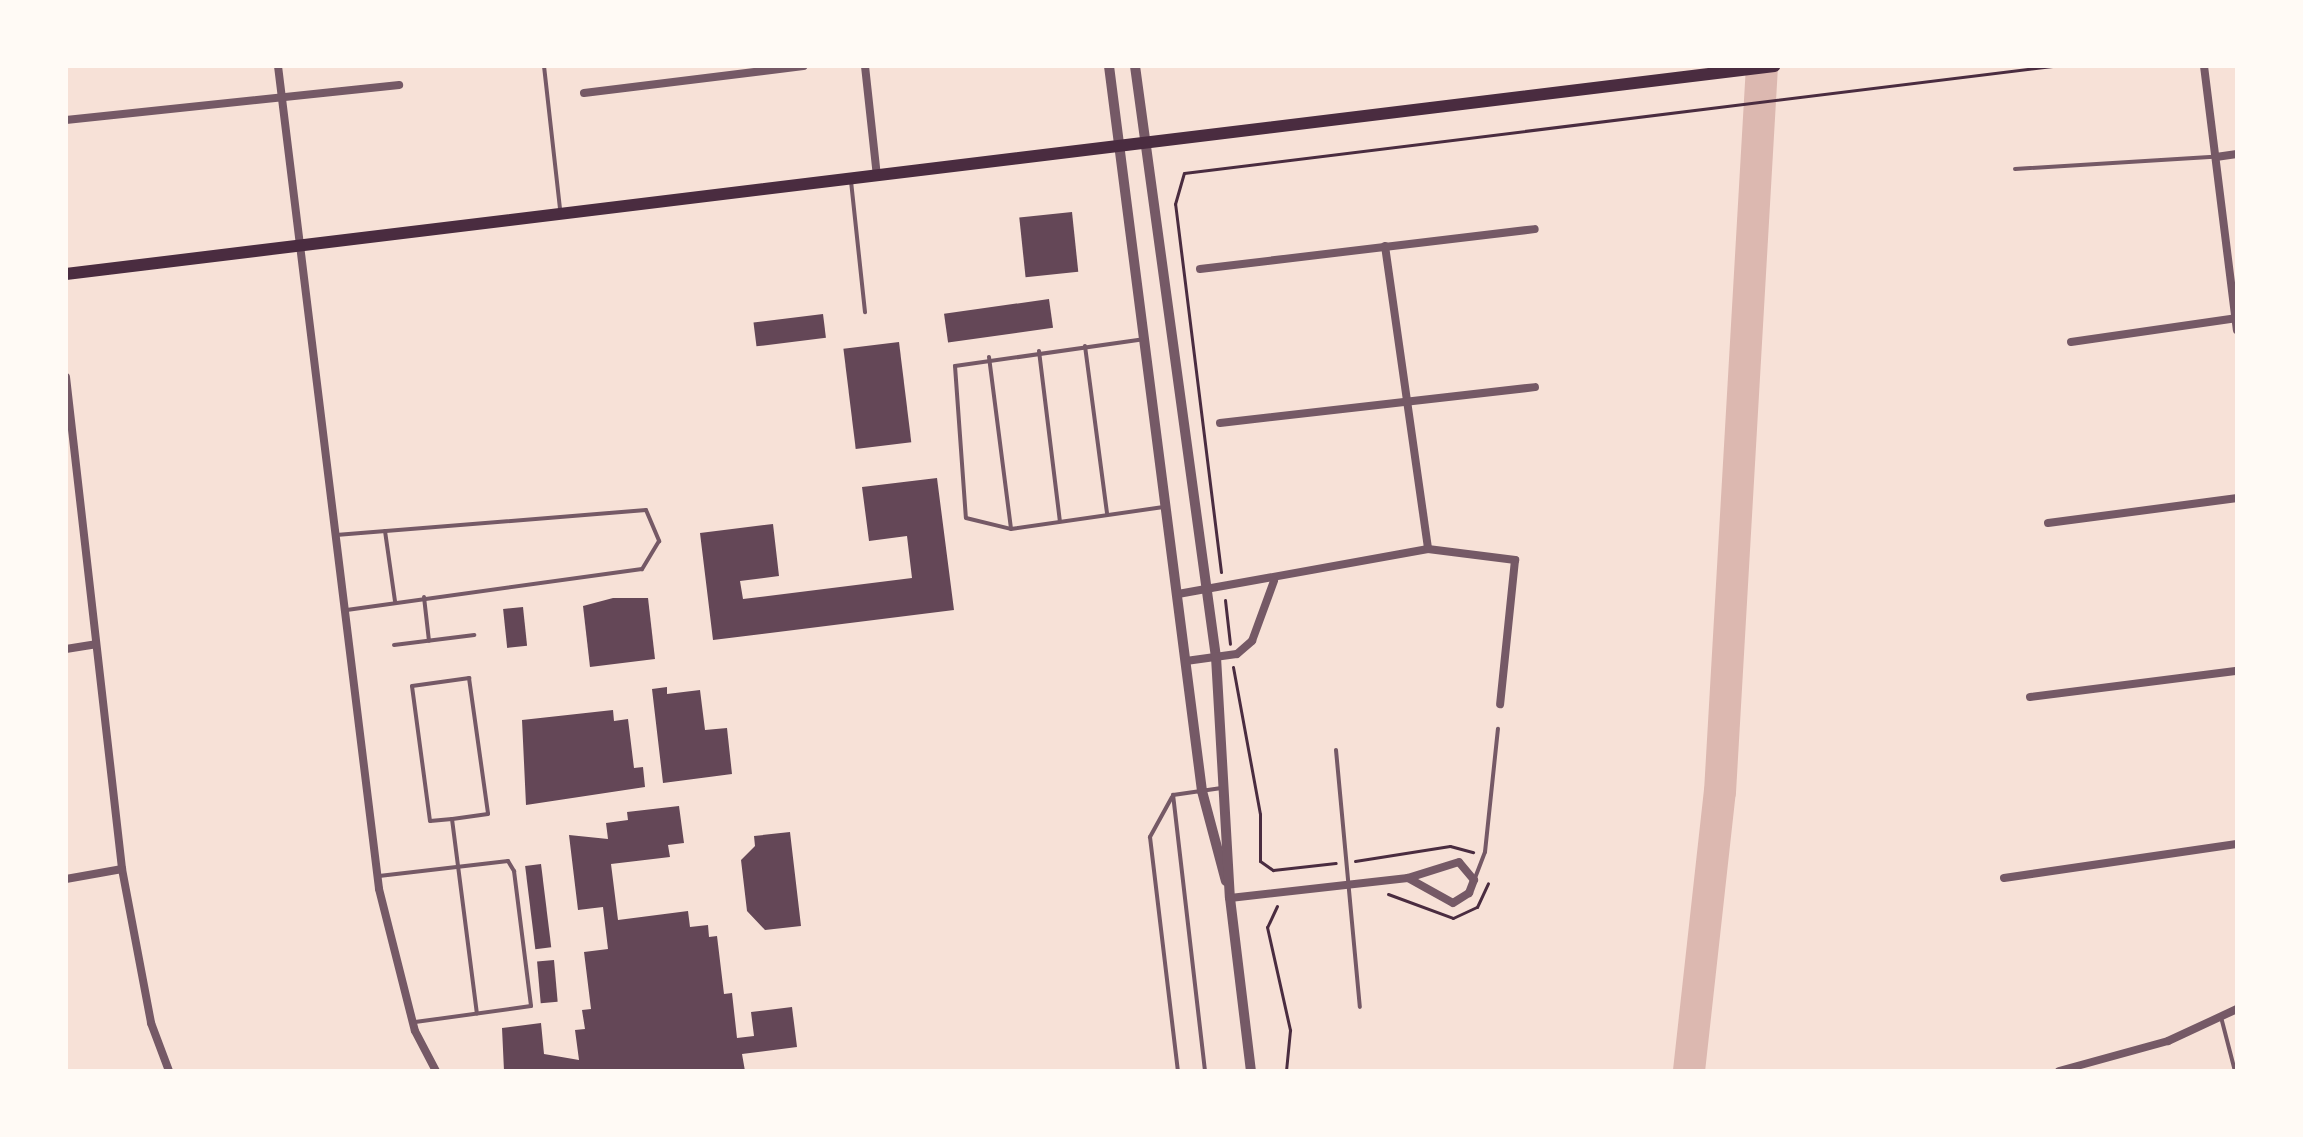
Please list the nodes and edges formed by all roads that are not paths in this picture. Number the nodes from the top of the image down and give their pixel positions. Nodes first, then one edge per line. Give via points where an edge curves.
1 (278, 66) edge
2 (544, 66) edge
3 (803, 66) edge
4 (865, 66) edge
5 (1109, 66) edge
6 (1135, 66) edge
7 (1774, 66) edge
8 (2204, 66) edge
9 (728, 70) edge
10 (399, 85) dead end
11 (584, 93) dead end
12 (282, 97) junction
13 (66, 120) edge
14 (1145, 145) junction
15 (1120, 148) junction
16 (2237, 154) edge
17 (2216, 157) junction
18 (2015, 169) dead end
19 (877, 176) junction
20 (851, 179) junction
21 (561, 212) junction
22 (1535, 229) dead end
23 (302, 245) junction
24 (1385, 246) junction
25 (1200, 269) dead end
26 (66, 274) edge
27 (865, 312) dead end
28 (2236, 318) edge
29 (2237, 330) edge
30 (1147, 339) junction
31 (2071, 342) dead end
32 (1085, 346) junction
33 (1039, 351) junction
34 (989, 357) junction
35 (66, 377) edge
36 (1535, 387) dead end
37 (1408, 401) junction
38 (1220, 423) dead end
39 (69, 424) edge
40 (2237, 498) edge
41 (1168, 506) junction
42 (1107, 514) junction
43 (1060, 521) junction
44 (2048, 523) dead end
45 (1011, 529) junction
46 (385, 531) junction
47 (336, 535) junction
48 (1428, 549) junction
49 (1275, 580) junction
50 (1208, 590) junction
51 (1178, 594) junction
52 (424, 597) junction
53 (395, 601) junction
54 (345, 610) junction
55 (474, 635) dead end
56 (429, 641) junction
57 (96, 644) junction
58 (394, 645) dead end
59 (66, 649) edge
60 (1216, 657) junction
61 (1186, 661) junction
62 (2237, 671) edge
63 (2030, 697) dead end
64 (1500, 704) dead end
65 (1498, 729) dead end
66 (1336, 750) dead end
67 (1228, 788) junction
68 (1202, 791) junction
69 (1173, 795) junction
70 (452, 819) junction
71 (2237, 844) edge
72 (458, 867) junction
73 (122, 869) junction
74 (377, 876) junction
75 (1408, 878) junction
76 (2004, 878) dead end
77 (66, 879) edge
78 (1474, 880) junction
79 (1348, 885) junction
80 (1230, 898) junction
81 (1360, 1007) dead end
82 (2237, 1009) edge
83 (477, 1013) junction
84 (2221, 1017) junction
85 (412, 1022) junction
86 (169, 1071) edge
87 (436, 1071) edge
88 (1178, 1071) edge
89 (1205, 1071) edge
90 (1251, 1071) edge
91 (2059, 1071) edge
92 (2235, 1071) edge

1 - 12 street
2 - 21 lane
3 - 9 street
4 - 19 street
5 - 15 street
6 - 14 street
7 - 14 main road
8 - 17 street
9 - 11 street
10 - 12 street
12 - 13 street
12 - 23 street
14 - 15 main road
14 - 50 street
15 - 19 main road
15 - 30 street
16 - 17 street
17 - 18 lane
17 - 28 street
19 - 20 main road
20 - 21 main road
20 - 27 lane
21 - 23 main road
22 - 24 street
23 - 26 main road
23 - 47 street
24 - 25 street
24 - 37 street
28 - 29 street
28 - 31 street
30 - 32 lane
30 - 41 street
32 - 33 lane
32 - 42 lane
33 - 34 lane
33 - 43 lane
34 - 45 lane
34 - 45 lane via 955,366 966,518
35 - 39 street
36 - 37 street
37 - 38 street
37 - 48 street
39 - 57 street
40 - 44 street
41 - 42 lane
41 - 51 street
42 - 43 lane
43 - 45 lane
46 - 47 lane
46 - 52 lane via 646,510 655,519 659,550 642,569
46 - 53 lane
47 - 54 street
48 - 49 street
48 - 64 street via 1515,560
49 - 50 street
49 - 60 street via 1252,641 1232,655
50 - 51 street
50 - 60 street
51 - 61 street
52 - 53 lane
52 - 56 lane
53 - 54 lane
54 - 74 street
55 - 56 lane
56 - 58 lane
57 - 59 street
57 - 73 street
60 - 61 street
60 - 67 street
61 - 68 street
62 - 63 street
65 - 78 lane
66 - 79 lane
67 - 68 lane
67 - 80 street
68 - 69 lane
68 - 80 street
69 - 88 lane via 1150,837
69 - 89 lane
70 - 70 lane via 488,814 469,678 412,686 430,821
70 - 72 lane
71 - 76 street
72 - 74 lane
72 - 83 lane
72 - 83 lane via 508,861 514,871 531,1006
73 - 77 street
73 - 86 street via 151,1023
74 - 85 street
75 - 78 street via 1459,862
75 - 78 street via 1444,902 1469,893
75 - 79 street
79 - 80 street
79 - 81 lane
80 - 90 street
82 - 84 street
83 - 85 lane
84 - 91 street via 2168,1041
84 - 92 lane
85 - 87 street

